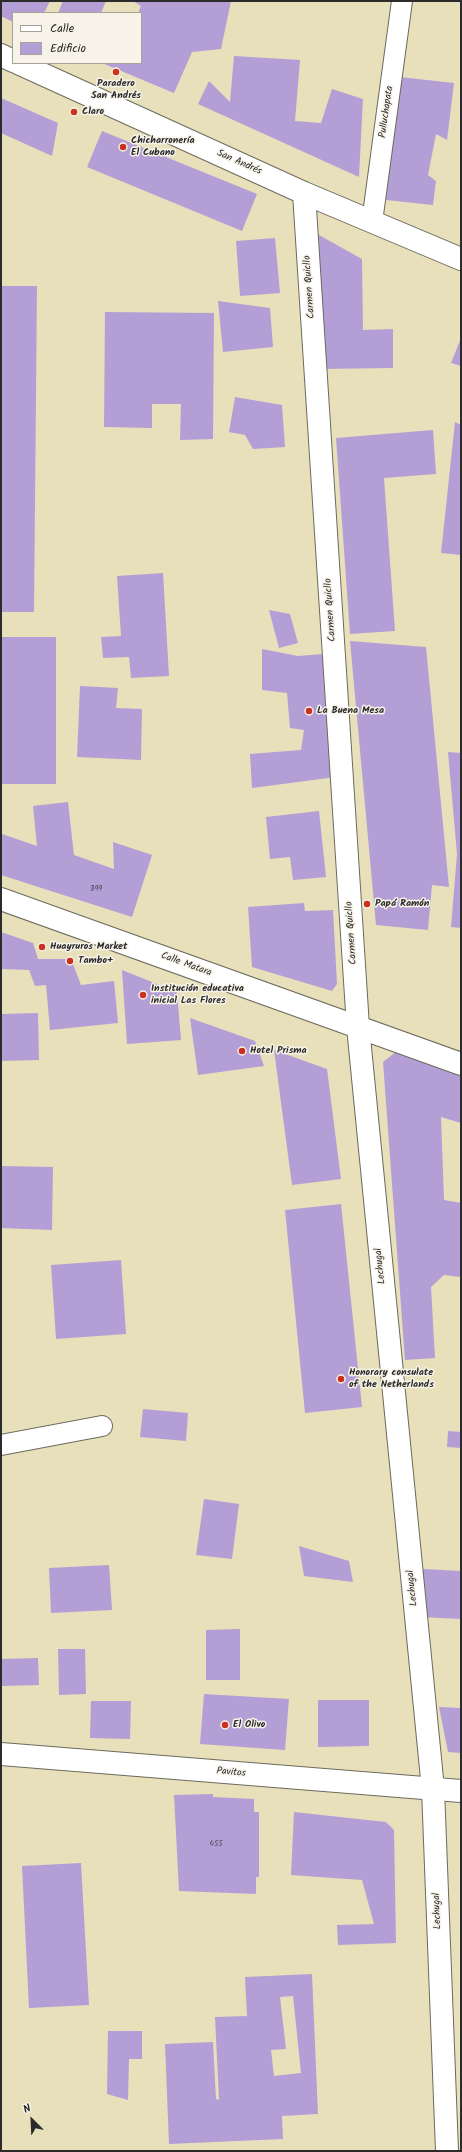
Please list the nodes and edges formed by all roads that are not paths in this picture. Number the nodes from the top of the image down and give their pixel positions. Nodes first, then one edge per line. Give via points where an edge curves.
1 (402, 1) edge
2 (1, 55) edge
3 (12, 60) edge
4 (20, 64) edge
5 (304, 193) junction
6 (372, 222) junction
7 (461, 259) edge
8 (1, 899) edge
9 (358, 1027) junction
10 (461, 1064) edge
11 (102, 1426) dead end
12 (1, 1445) edge
13 (1, 1754) edge
14 (433, 1789) junction
15 (461, 1791) edge
16 (447, 2151) edge

1 - 6 lane, Pulluchapata
2 - 3 street
4 - 5 street, San Andrés
5 - 6 street, San Andrés
5 - 9 street, Carmen Quicllo
6 - 7 street, San Andrés
8 - 9 street, Calle Matara
9 - 10 street, Calle Matara
9 - 14 street, Lechugal
11 - 12 lane
13 - 14 street, Pavitos
14 - 15 street, Pavitos
14 - 16 street, Lechugal

